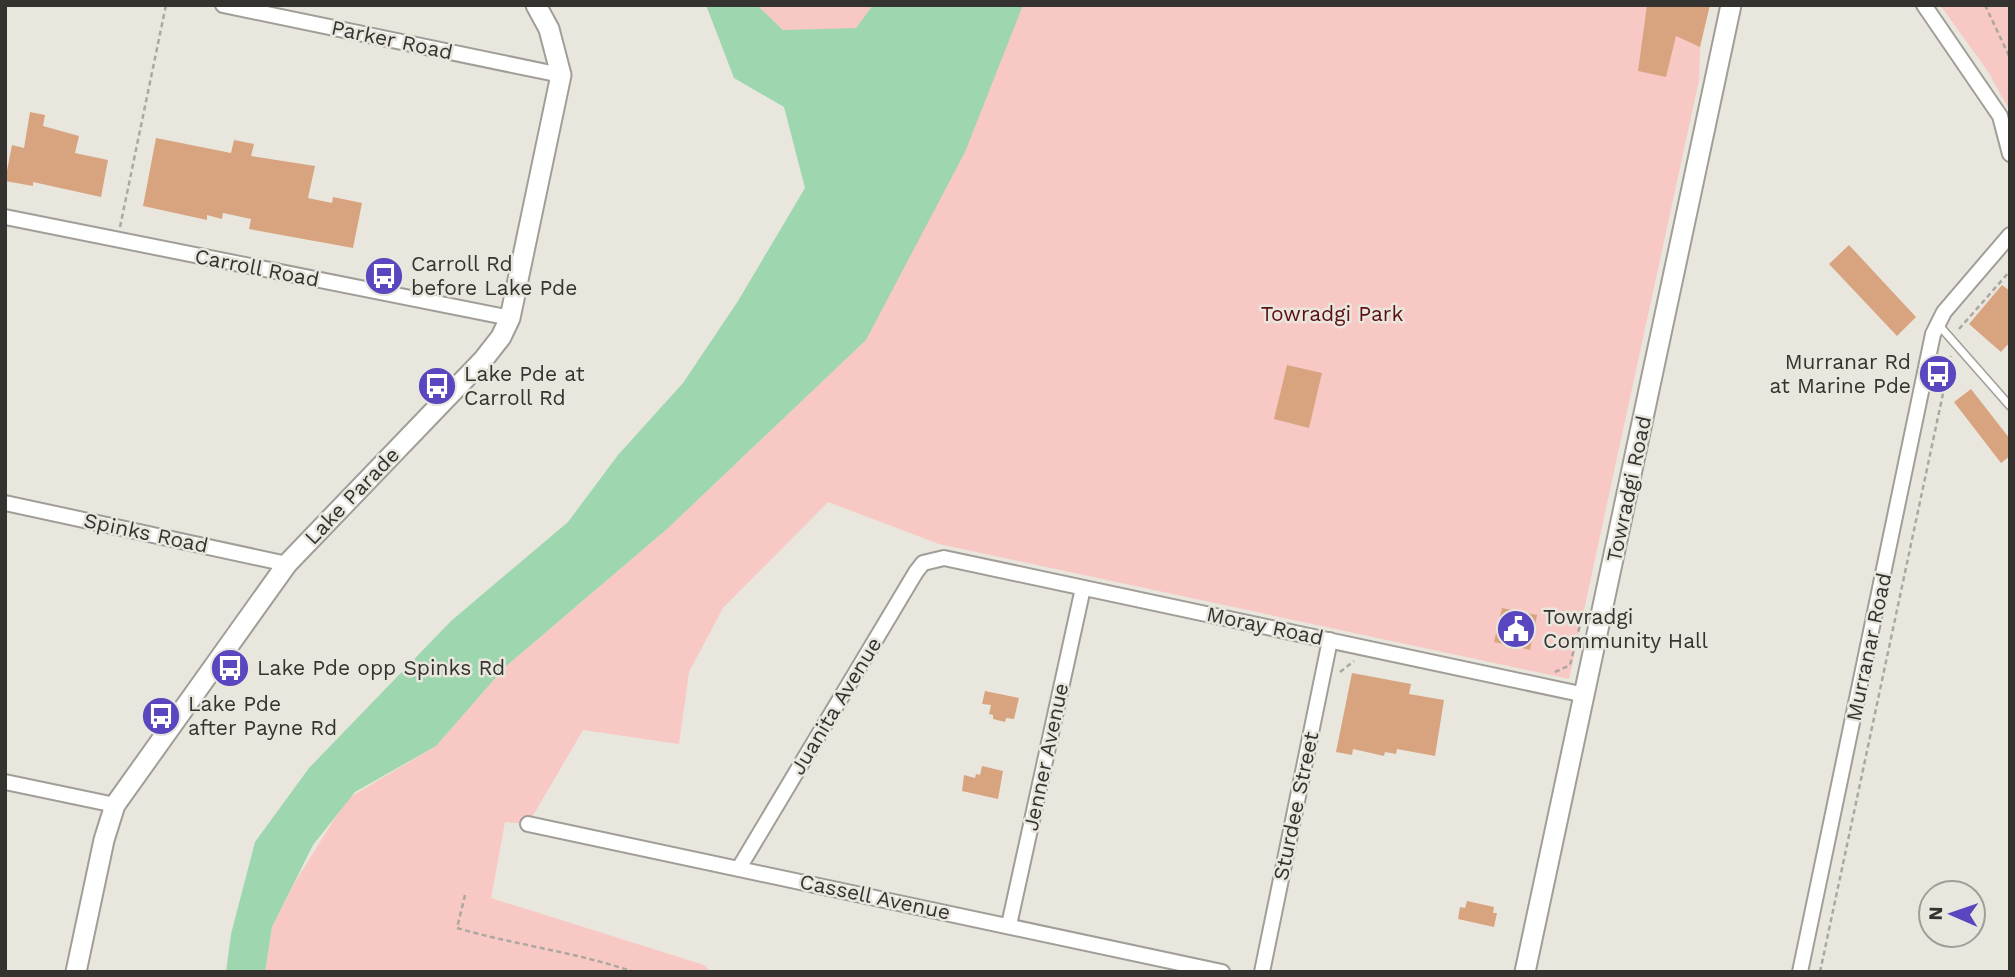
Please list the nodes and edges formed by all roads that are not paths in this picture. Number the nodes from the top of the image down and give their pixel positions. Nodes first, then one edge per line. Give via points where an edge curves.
1 (223, 5) edge
2 (536, 5) edge
3 (1731, 5) edge
4 (1924, 5) edge
5 (561, 75) junction
6 (2010, 154) edge
7 (5, 217) edge
8 (2010, 235) edge
9 (510, 318) junction
10 (1937, 322) junction
11 (2010, 406) edge
12 (5, 503) edge
13 (944, 558) joint
14 (287, 564) junction
15 (1083, 588) junction
16 (1330, 640) junction
17 (1585, 695) junction
18 (5, 782) edge
19 (115, 805) junction
20 (528, 824) dead end
21 (738, 868) junction
22 (1009, 925) junction
23 (76, 972) edge
24 (1222, 972) edge
25 (1262, 972) edge
26 (1525, 972) edge
27 (1800, 972) edge

1 - 5 street, Parker Road
2 - 5 main road, Lake Parade via 549,29
3 - 17 main road, Towradgi Road
4 - 6 street via 1996,110
5 - 9 main road, Lake Parade
7 - 9 street, Carroll Road
8 - 10 street
9 - 14 main road, Lake Parade via 483,360
10 - 11 lane
10 - 27 street, Murranar Road
12 - 14 street, Spinks Road
13 - 15 street, Moray Road
13 - 21 street, Juanita Avenue via 923,563 916,572
14 - 19 main road, Lake Parade
15 - 16 street, Moray Road
15 - 22 street, Jenner Avenue
16 - 17 street, Moray Road
16 - 25 street, Sturdee Street
17 - 26 main road, Towradgi Road
18 - 19 street
19 - 23 main road, Lake Parade
20 - 21 street, Cassell Avenue
21 - 22 street, Cassell Avenue
22 - 24 street, Cassell Avenue

